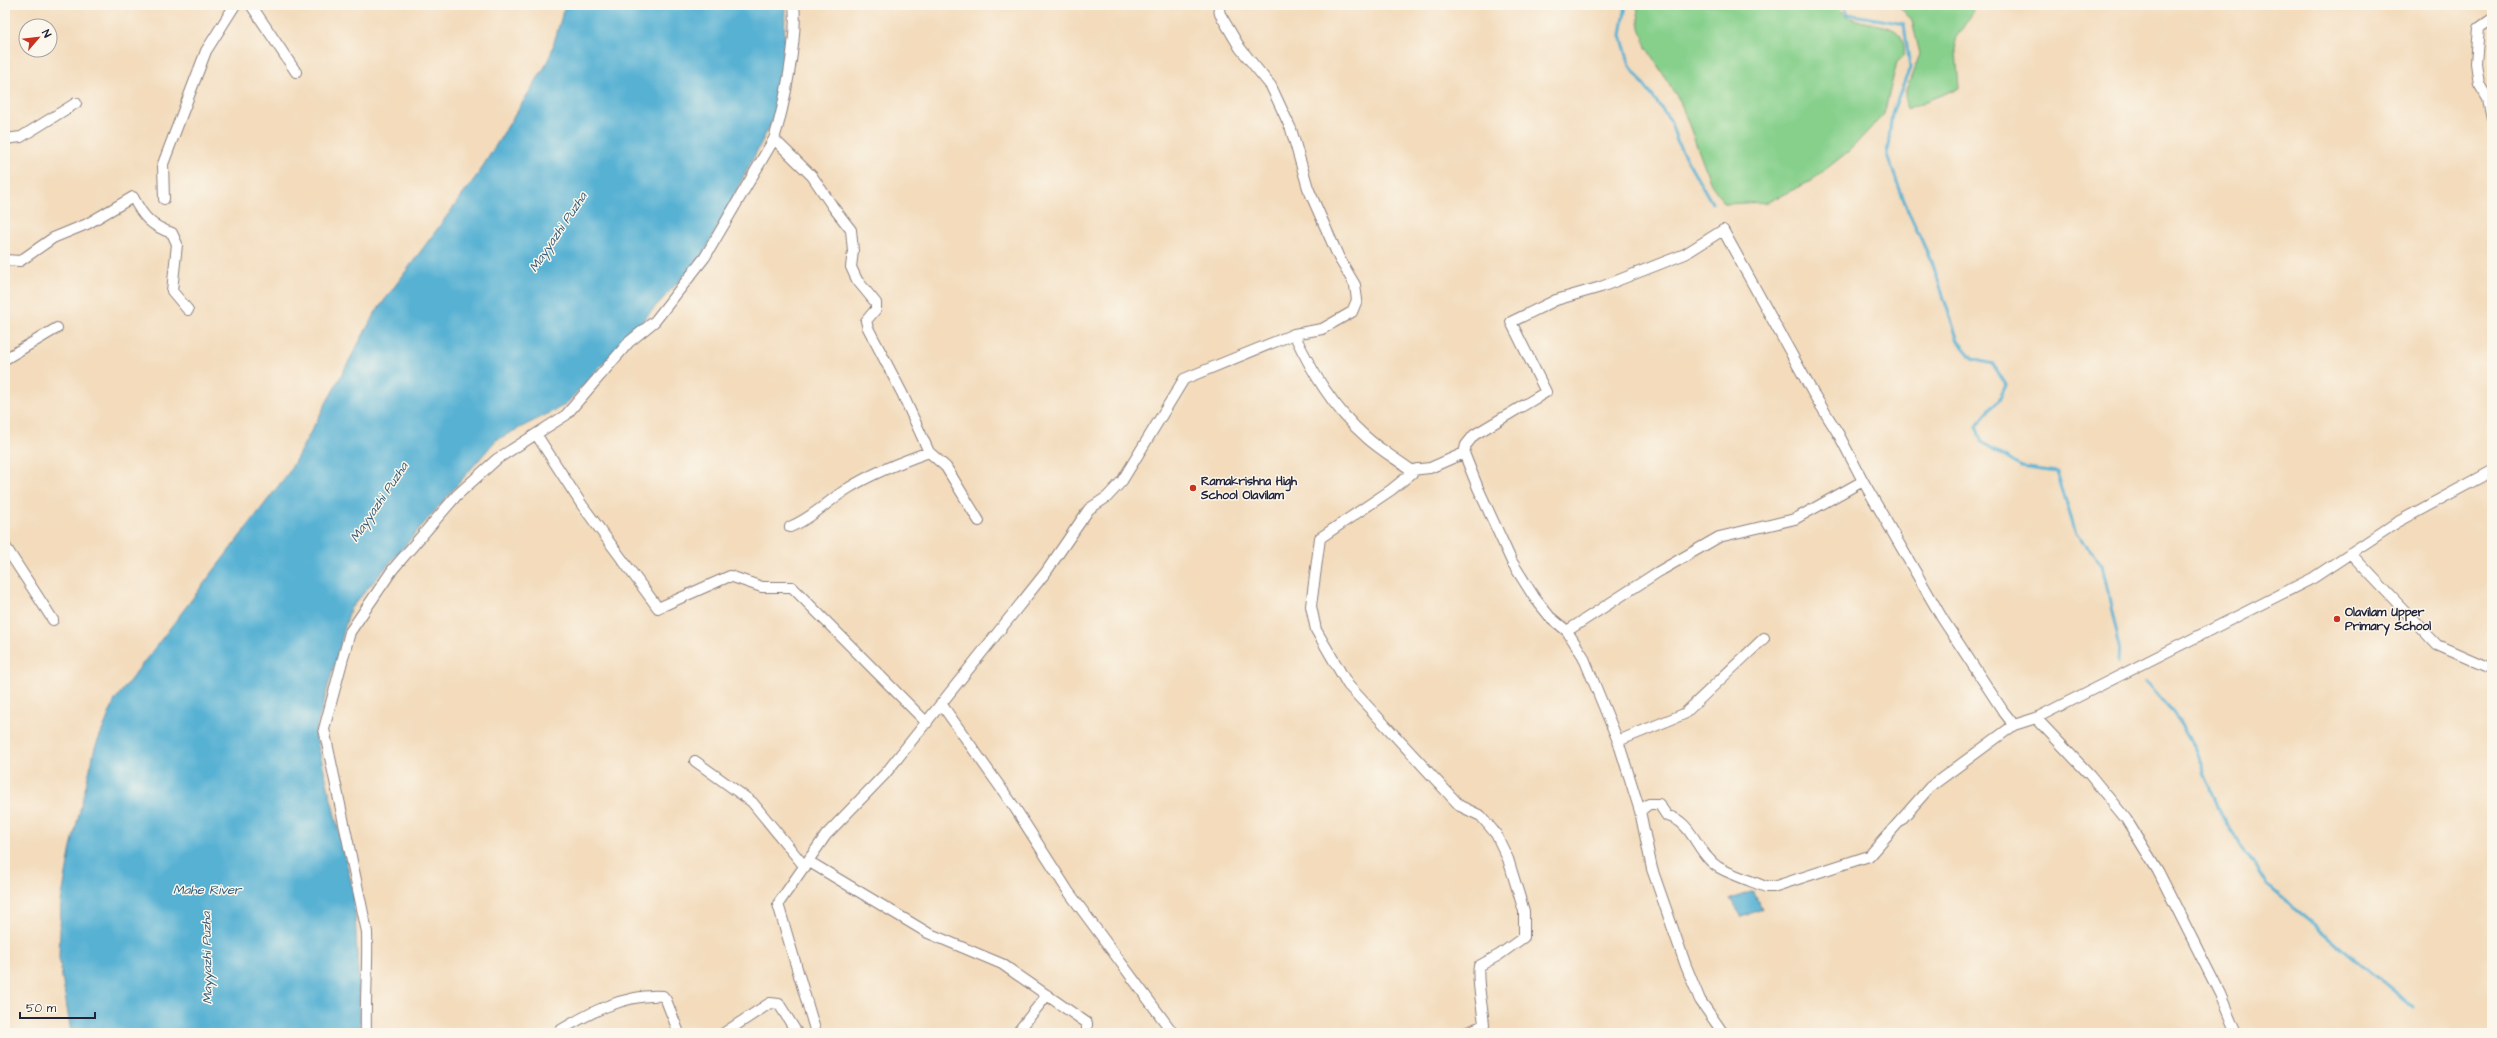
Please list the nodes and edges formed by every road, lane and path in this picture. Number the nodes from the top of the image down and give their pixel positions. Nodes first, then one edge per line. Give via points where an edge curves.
1 (234, 5) edge
2 (251, 5) edge
3 (794, 5) edge
4 (1218, 5) edge
5 (2492, 19) edge
6 (296, 72) dead end
7 (76, 103) dead end
8 (2492, 118) edge
9 (5, 139) edge
10 (774, 139) junction
11 (164, 199) dead end
12 (5, 260) edge
13 (188, 310) dead end
14 (58, 328) dead end
15 (1294, 334) junction
16 (5, 359) edge
17 (536, 434) junction
18 (929, 452) junction
19 (1464, 453) junction
20 (1417, 469) junction
21 (2492, 471) edge
22 (1863, 481) junction
23 (980, 521) dead end
24 (790, 527) dead end
25 (5, 546) edge
26 (2350, 553) junction
27 (53, 620) dead end
28 (1567, 630) junction
29 (1764, 638) dead end
30 (2492, 668) edge
31 (942, 705) junction
32 (2036, 718) junction
33 (927, 723) junction
34 (2014, 725) junction
35 (1618, 741) junction
36 (696, 761) dead end
37 (1640, 811) junction
38 (806, 864) junction
39 (1047, 995) junction
40 (366, 1033) edge
41 (556, 1033) edge
42 (679, 1033) edge
43 (724, 1033) edge
44 (797, 1033) edge
45 (816, 1033) edge
46 (1017, 1033) edge
47 (1087, 1033) edge
48 (1172, 1033) edge
49 (1465, 1033) edge
50 (1723, 1033) edge
51 (2236, 1033) edge

1 - 11 street via 206,51 163,164
2 - 6 street
3 - 10 street via 791,51 781,118
4 - 15 street via 1220,14 1240,48 1271,86 1291,128 1308,188 1339,258 1355,285 1357,300 1352,312 1322,329
5 - 8 street via 2480,28 2476,63 2479,84 2488,99
7 - 9 street via 21,137
10 - 17 street via 705,257 682,288 655,321 629,342 566,415
10 - 18 street via 812,176 833,208 852,230 851,267 857,280 876,303 876,309 866,321 868,328
12 - 13 street via 20,260 53,238 87,224 133,197 155,228 172,233 177,244 172,291
14 - 16 street
15 - 20 street via 1311,369 1328,396 1346,417 1366,438 1411,470
15 - 31 street via 1184,379 1122,481 1107,497 1089,509 1046,572
17 - 33 street via 582,505 658,608 730,576 762,586 792,587
17 - 40 street via 497,459 457,495 393,569 350,632 344,650 324,729 367,932
18 - 23 street via 946,467
18 - 24 street via 891,466 849,488 804,521
19 - 20 street via 1430,468
19 - 22 street via 1466,445 1474,435 1546,392 1511,322 1556,300 1601,287 1685,254 1723,230
19 - 28 street via 1512,562 1546,612
20 - 49 street via 1391,490 1320,538 1311,606 1316,630 1348,685 1460,806 1481,816 1496,834 1508,859 1524,911 1524,937 1479,966 1476,975 1482,996 1484,1025
21 - 26 street via 2396,523
22 - 28 street via 1795,520 1719,537
22 - 34 street via 1942,618 1970,657 1986,687
25 - 27 street
26 - 30 street via 2437,645
26 - 32 street via 2313,578
28 - 35 street via 1583,656
29 - 35 street via 1684,714
31 - 33 street
31 - 48 street via 1015,808 1068,891
32 - 34 street
32 - 51 street via 2090,775 2126,820 2158,871 2220,994
33 - 38 street via 886,774 826,835
34 - 37 street via 1930,787 1869,856 1773,887 1766,887 1718,866 1703,853 1681,822 1675,817 1667,816 1658,804 1650,804
35 - 37 street
36 - 38 street via 752,802
37 - 50 street via 1652,869 1686,966 1700,1000
38 - 39 street via 928,933 1002,964
38 - 45 street via 778,904
39 - 46 street
39 - 47 street via 1087,1023
41 - 42 street via 611,1005 654,995 663,996 666,1000
43 - 44 street via 759,1010 775,1003 779,1004

